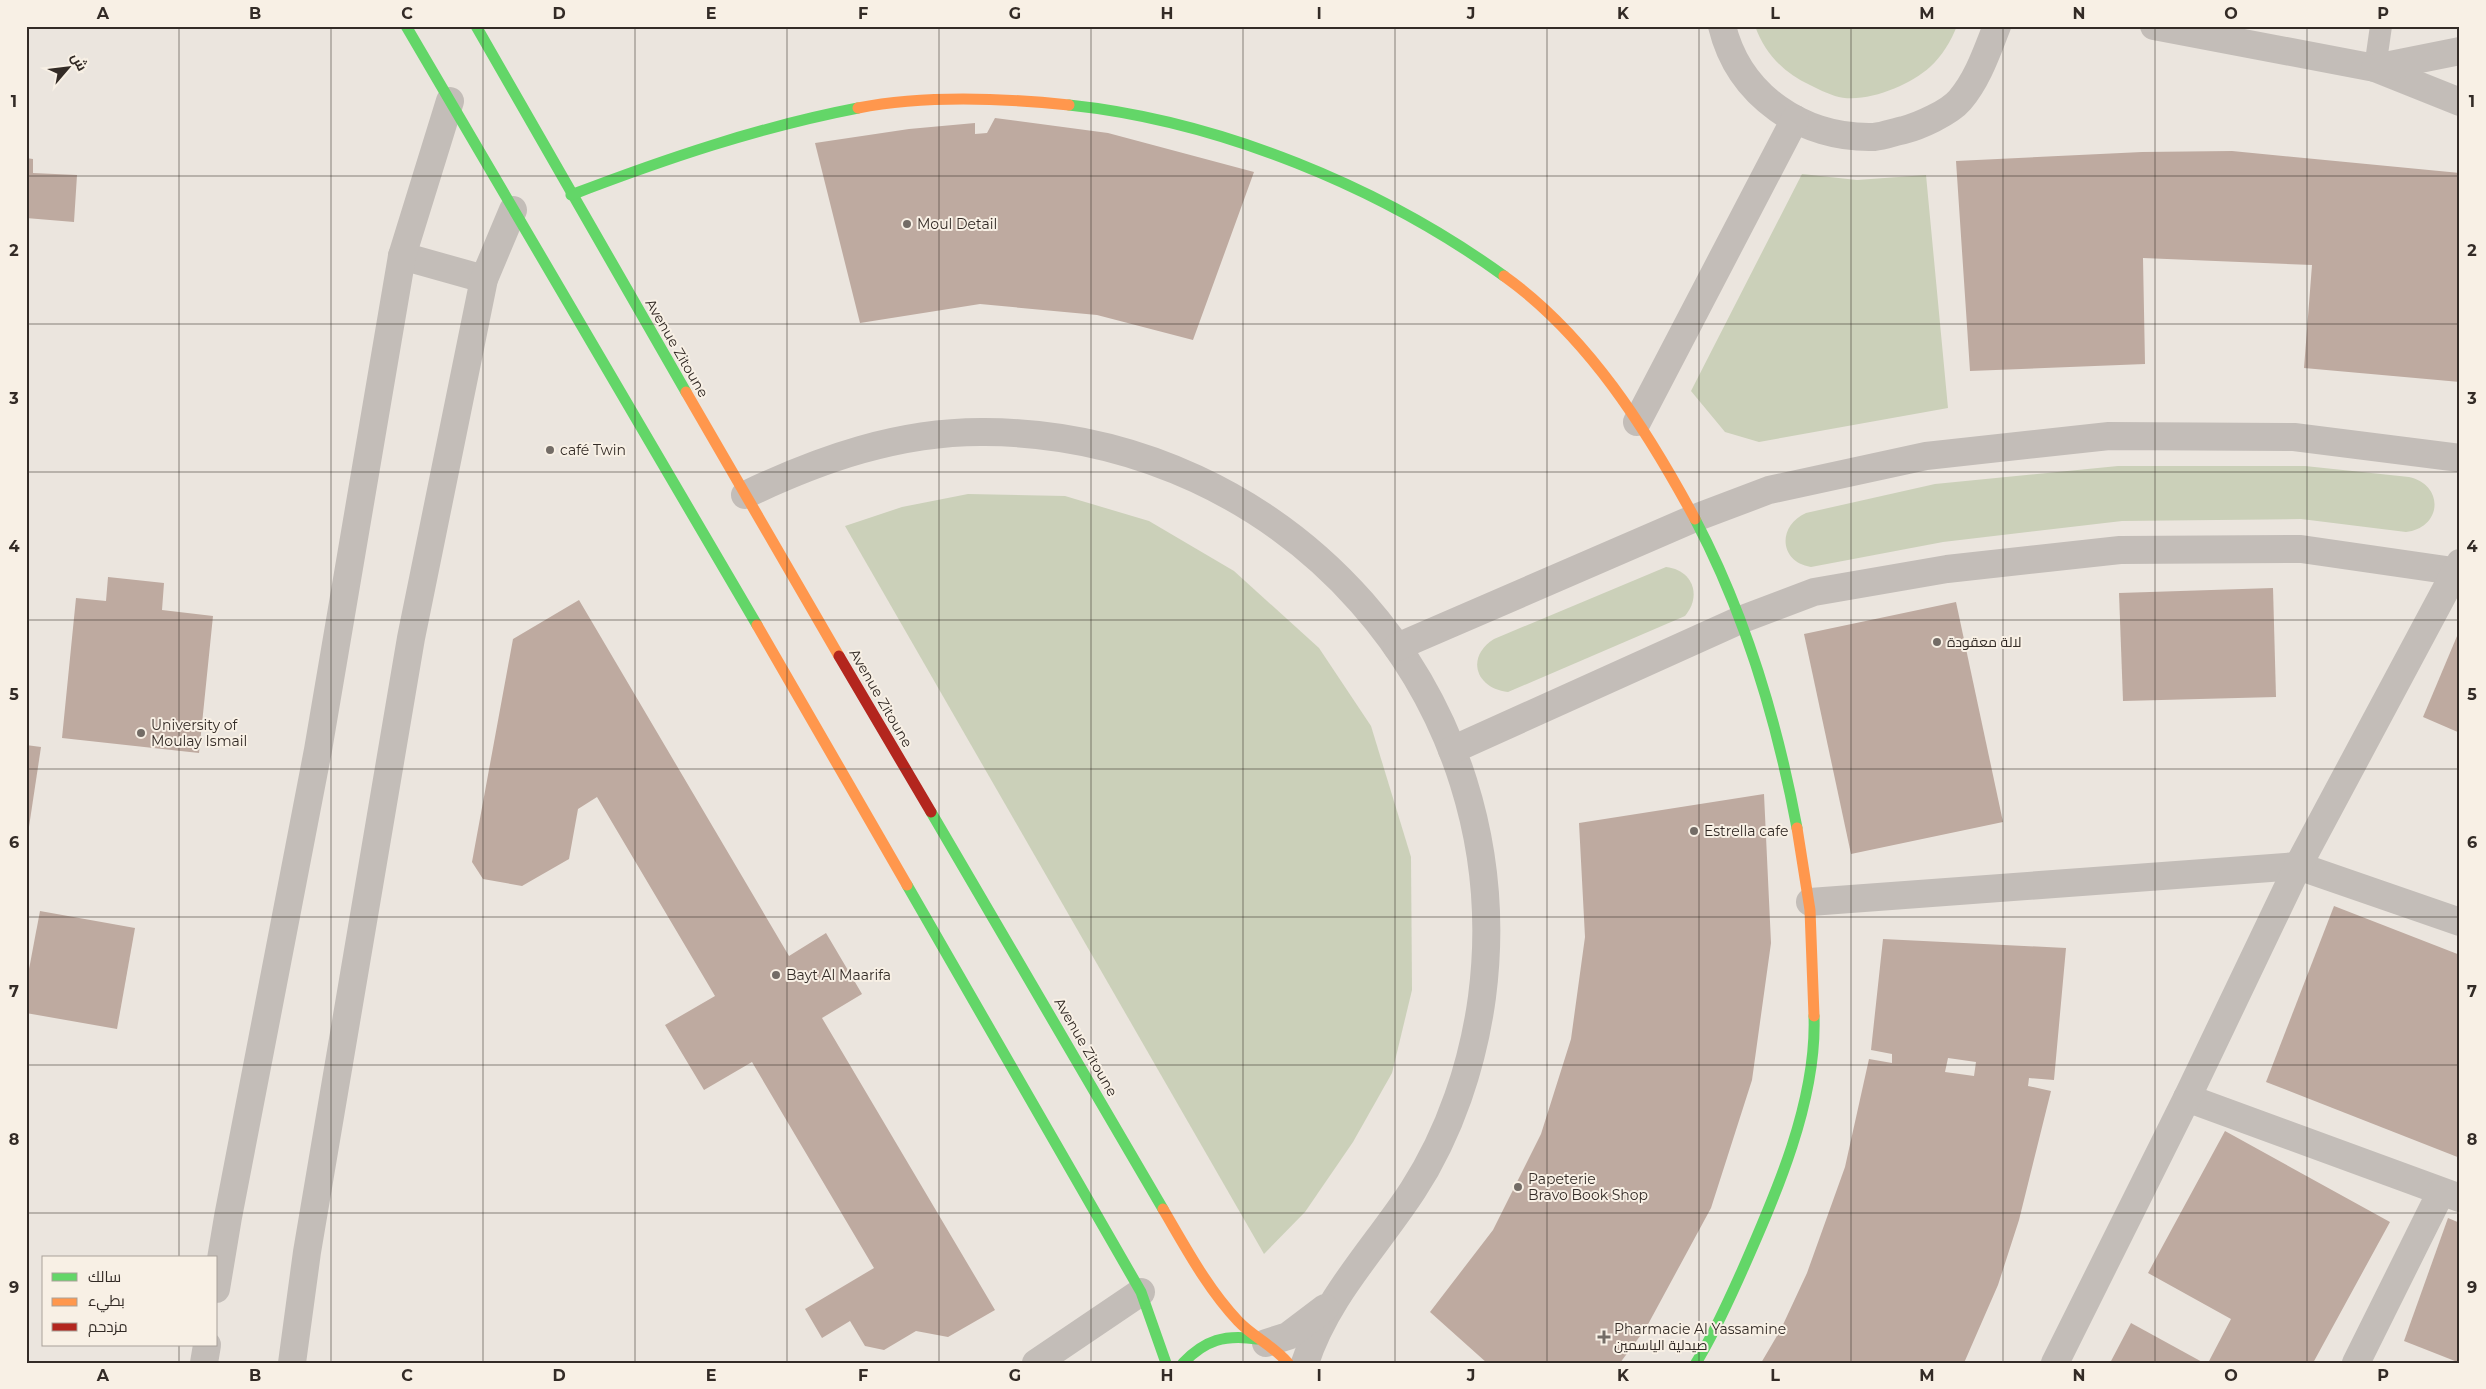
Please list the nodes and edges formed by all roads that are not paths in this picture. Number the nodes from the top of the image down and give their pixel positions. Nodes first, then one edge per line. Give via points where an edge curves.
1 (406, 26) edge
2 (476, 26) edge
3 (1722, 26) edge
4 (1998, 26) edge
5 (2154, 26) edge
6 (2381, 26) edge
7 (2460, 51) edge
8 (2375, 68) junction
9 (450, 101) junction
10 (2460, 102) edge
11 (1795, 119) junction
12 (571, 195) junction
13 (513, 210) junction
14 (402, 256) junction
15 (484, 279) junction
16 (1637, 422) junction
17 (2460, 458) edge
18 (744, 495) junction
19 (1695, 518) junction
20 (2458, 568) edge
21 (1740, 620) junction
22 (1396, 647) junction
23 (1452, 750) junction
24 (2298, 866) junction
25 (1810, 902) junction
26 (2460, 922) edge
27 (2187, 1098) junction
28 (2450, 1195) edge
29 (218, 1277) edge
30 (1141, 1292) junction
31 (1332, 1302) junction
32 (1262, 1341) junction
33 (207, 1346) edge
34 (204, 1363) edge
35 (292, 1363) edge
36 (1036, 1363) edge
37 (1166, 1363) edge
38 (1183, 1363) edge
39 (1288, 1363) edge
40 (1305, 1363) edge
41 (1696, 1363) edge
42 (2055, 1363) edge
43 (2356, 1363) edge

1 - 9 main road
2 - 12 main road, Avenue Zitoune
3 - 11 street via 1727,47 1751,86
4 - 11 street via 1978,72 1959,102 1920,126 1876,137 1830,134
5 - 8 street
6 - 8 lane
7 - 8 street
8 - 10 street
9 - 13 main road
9 - 14 street
11 - 16 street
12 - 16 main road via 743,134 876,104 948,100 1021,101 1153,118 1281,158 1430,227 1538,303 1573,338
12 - 18 main road, Avenue Zitoune
13 - 15 street
13 - 30 main road via 704,532
14 - 15 street
14 - 29 street via 318,750
15 - 35 street via 411,638 307,1252
16 - 19 main road
17 - 19 street via 2294,437 2109,436 1926,456 1769,490
18 - 22 street via 794,471 856,450 920,437 983,432 1049,436 1113,448 1159,462 1204,481 1247,504 1287,532 1358,597
18 - 32 main road, Avenue Zitoune via 1194,1262 1221,1302
19 - 21 main road
19 - 22 street
20 - 21 street via 2301,549 2120,550 1947,569 1814,592
20 - 24 street
21 - 23 street
21 - 25 main road via 1763,681 1777,734
22 - 23 street via 1435,710
23 - 31 street via 1468,798 1479,847 1485,898 1482,998 1472,1048 1458,1096 1415,1187
24 - 25 street
24 - 26 street
24 - 27 street
25 - 41 main road via 1814,1048 1796,1136 1754,1243
27 - 28 street
27 - 42 street
28 - 43 street
30 - 36 street
30 - 37 main road
31 - 32 street via 1288,1336
31 - 40 street via 1315,1334
32 - 38 main road via 1236,1335 1214,1338 1195,1349
32 - 39 main road, Avenue Zitoune via 1281,1353
33 - 34 street

